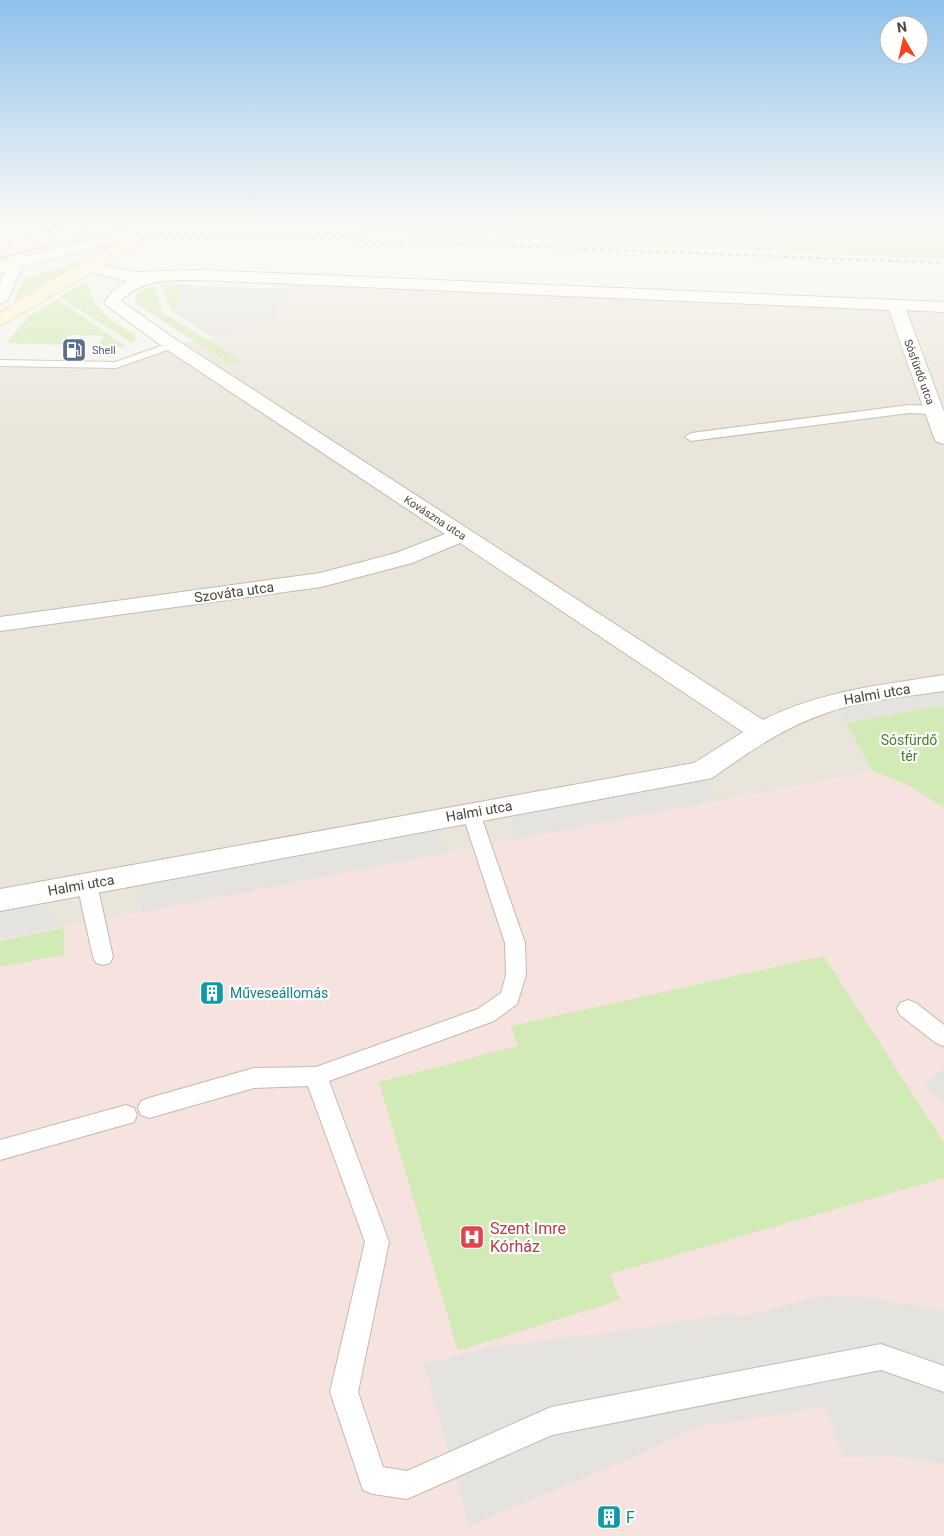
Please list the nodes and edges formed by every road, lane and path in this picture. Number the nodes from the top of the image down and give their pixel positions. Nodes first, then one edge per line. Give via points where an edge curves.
1 (39, 296) edge
2 (108, 296) edge
3 (116, 296) edge
4 (680, 296) edge
5 (112, 302) junction
6 (896, 305) junction
7 (944, 307) edge
8 (0, 321) edge
9 (172, 345) junction
10 (0, 363) edge
11 (933, 410) junction
12 (691, 438) dead end
13 (944, 438) edge
14 (461, 535) junction
15 (0, 624) edge
16 (944, 683) edge
17 (761, 731) junction
18 (470, 812) junction
19 (87, 884) junction
20 (0, 900) edge
21 (102, 957) dead end
22 (908, 1009) dead end
23 (944, 1037) edge
24 (316, 1076) junction
25 (149, 1108) dead end
26 (126, 1114) dead end
27 (0, 1150) edge
28 (944, 1379) edge

1 - 8 main road
2 - 5 street, Kovászna utca
3 - 5 street
4 - 6 street
5 - 9 street, Kovászna utca
6 - 7 street
6 - 11 street, Sósfürdő utca
9 - 10 lane via 116,365
9 - 14 street, Kovászna utca
11 - 12 lane via 909,409
11 - 13 street, Sósfürdő utca
14 - 15 street, Szováta utca via 404,558 321,580
14 - 17 street, Kovászna utca
16 - 17 street, Halmi utca via 831,703
17 - 18 street, Halmi utca via 702,771
18 - 19 street, Halmi utca
18 - 24 lane via 515,943 516,975 510,998 486,1015
19 - 20 street, Halmi utca
19 - 21 lane
22 - 23 lane
24 - 25 lane via 254,1078
24 - 28 lane via 377,1242 344,1392 373,1480 407,1485 551,1421 881,1357
26 - 27 lane

